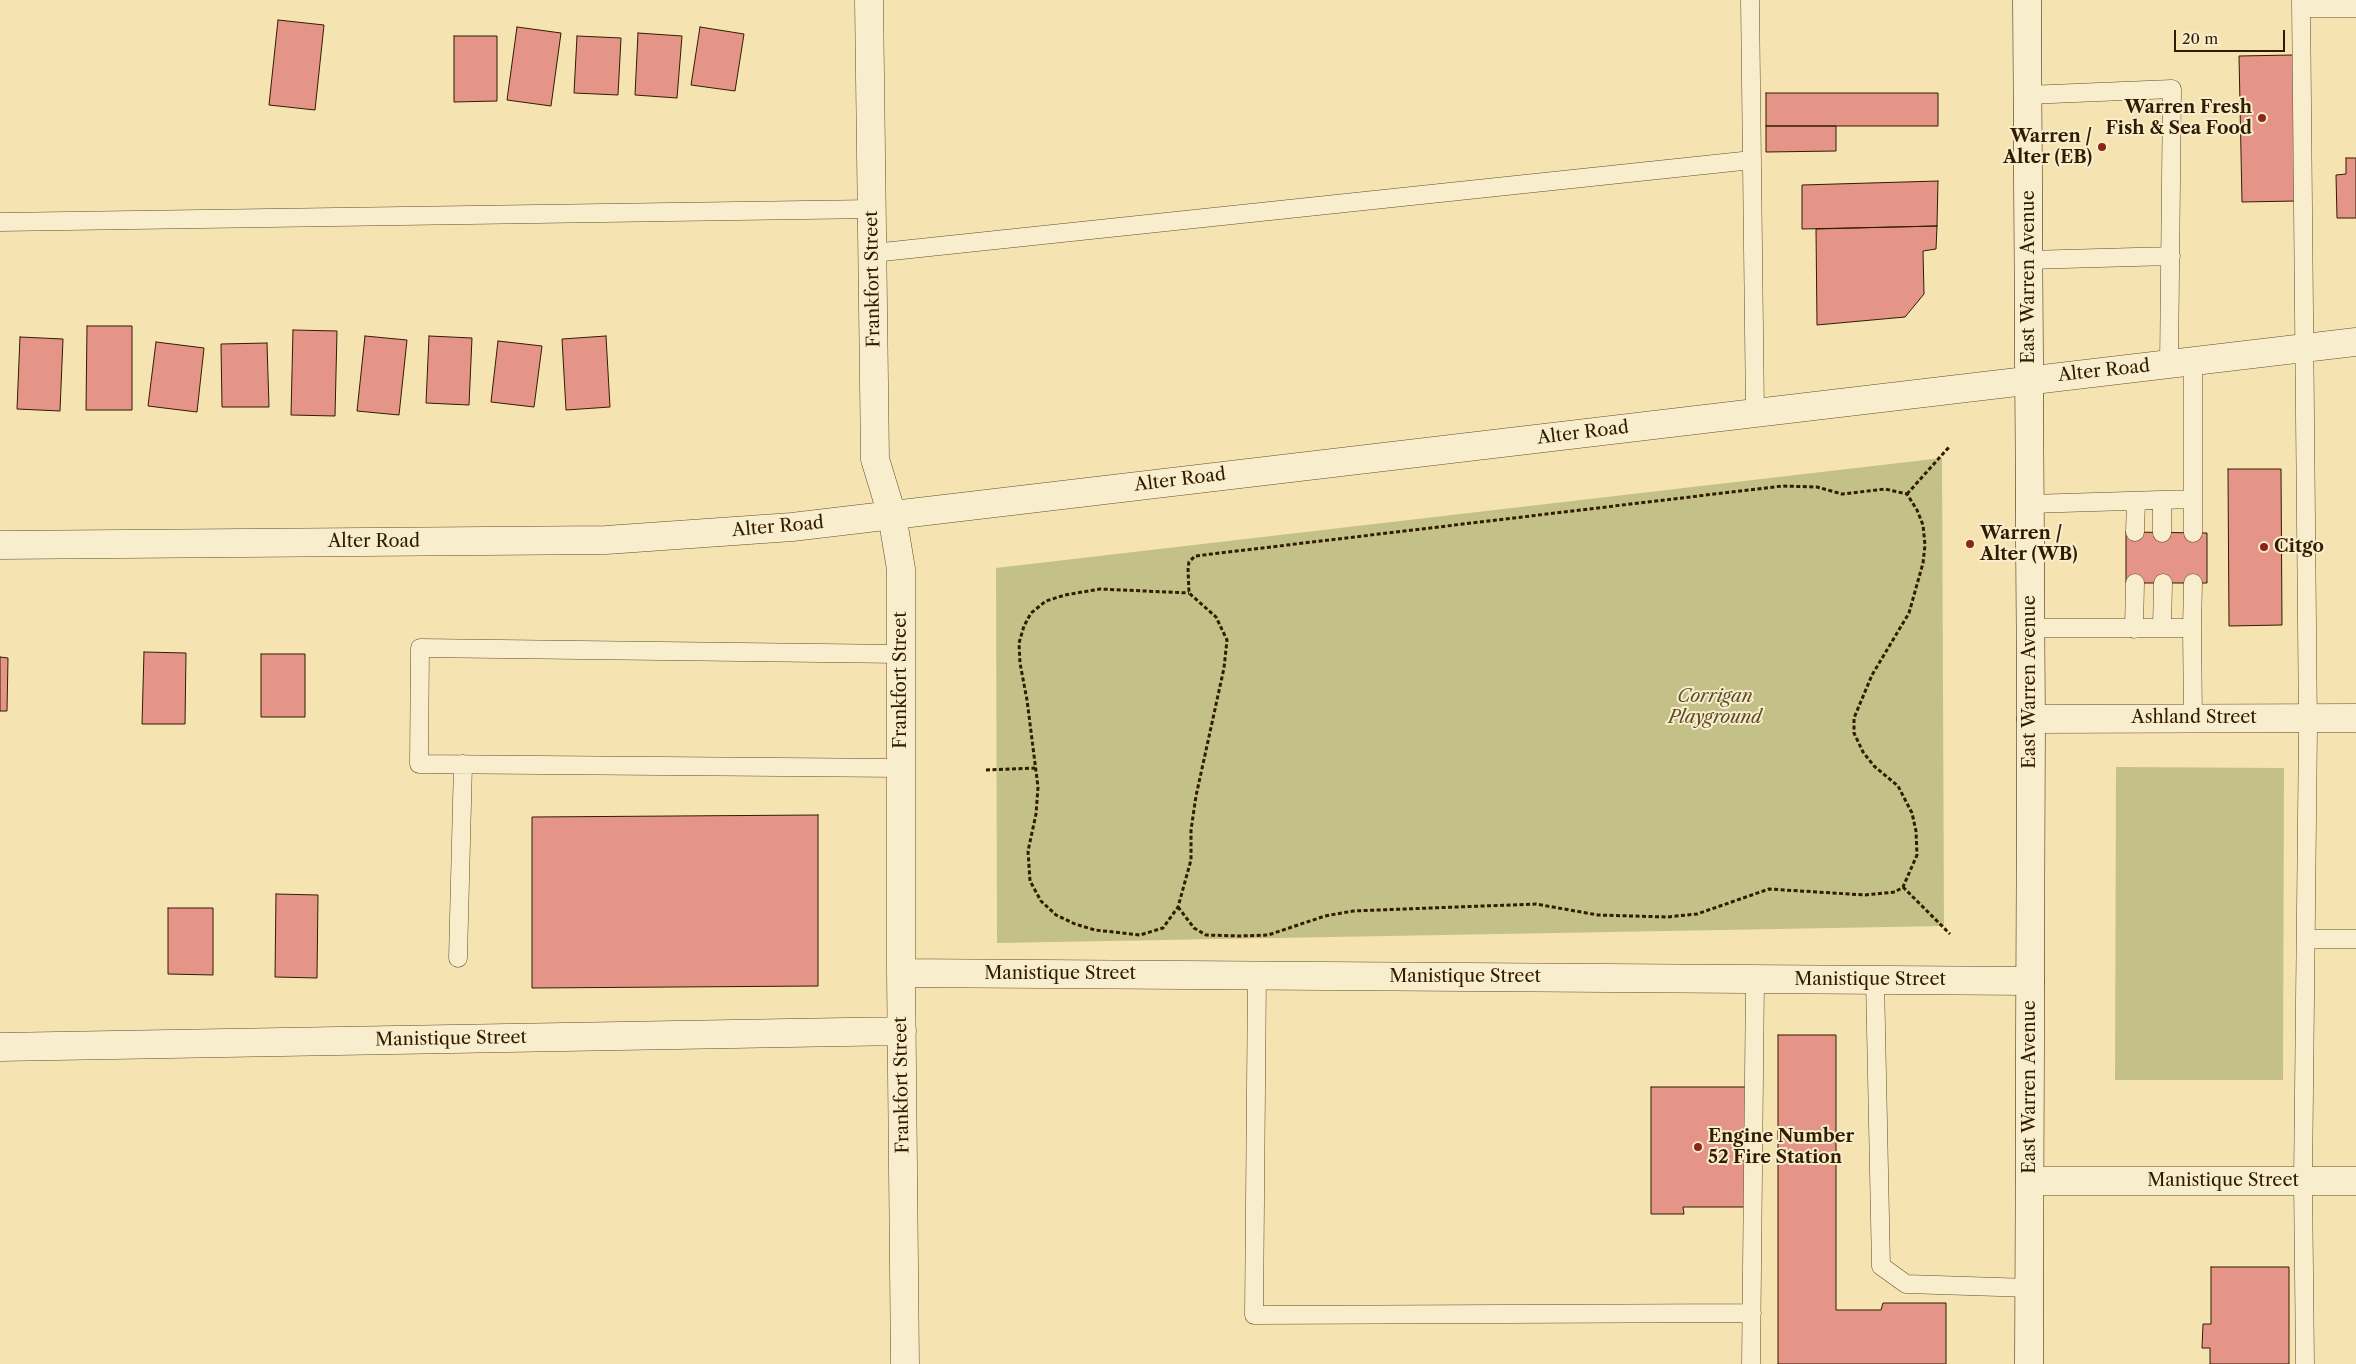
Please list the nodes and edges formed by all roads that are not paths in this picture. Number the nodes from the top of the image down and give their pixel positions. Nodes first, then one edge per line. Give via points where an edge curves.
1 (869, 0) edge
2 (1750, 0) edge
3 (2027, 0) edge
4 (2301, 4) edge
5 (2356, 8) edge
6 (2027, 95) junction
7 (1752, 160) junction
8 (872, 209) junction
9 (0, 222) edge
10 (872, 253) junction
11 (2170, 256) junction
12 (2028, 260) junction
13 (2356, 342) edge
14 (2305, 348) junction
15 (2181, 362) junction
16 (2029, 380) junction
17 (1755, 412) junction
18 (2193, 499) junction
19 (2162, 500) junction
20 (2136, 501) junction
21 (2030, 504) junction
22 (892, 515) junction
23 (2135, 532) dead end
24 (2162, 533) dead end
25 (2193, 533) dead end
26 (0, 545) edge
27 (2135, 583) dead end
28 (2163, 583) dead end
29 (2193, 583) dead end
30 (2030, 628) junction
31 (2162, 628) junction
32 (2192, 628) junction
33 (2134, 629) junction
34 (901, 654) junction
35 (2308, 718) junction
36 (2356, 718) edge
37 (2031, 719) junction
38 (2193, 719) junction
39 (463, 764) junction
40 (901, 768) junction
41 (2306, 939) junction
42 (2356, 939) edge
43 (458, 958) dead end
44 (901, 973) junction
45 (1258, 975) junction
46 (1755, 979) junction
47 (1875, 980) junction
48 (2030, 981) junction
49 (902, 1031) junction
50 (0, 1047) edge
51 (2030, 1181) junction
52 (2303, 1181) junction
53 (2356, 1181) edge
54 (2030, 1288) junction
55 (1752, 1313) junction
56 (905, 1364) edge
57 (1751, 1364) edge
58 (2030, 1364) edge
59 (2305, 1364) edge

1 - 8 street, Frankfort Street
2 - 7 lane
3 - 6 street, East Warren Avenue
4 - 5 lane
4 - 14 lane
6 - 11 lane via 2172,89
6 - 12 street, East Warren Avenue
7 - 10 lane
7 - 17 lane
8 - 9 lane
8 - 10 street, Frankfort Street
10 - 22 street, Frankfort Street via 875,459
11 - 12 lane
11 - 15 lane
12 - 16 street, East Warren Avenue
13 - 14 street, Alter Road
14 - 15 street, Alter Road
14 - 35 lane
15 - 16 street, Alter Road
15 - 18 lane
16 - 17 street, Alter Road
16 - 21 street, East Warren Avenue
17 - 22 street, Alter Road
18 - 19 lane
18 - 25 lane
19 - 20 lane
19 - 24 lane
20 - 21 lane
20 - 23 lane
21 - 30 street, East Warren Avenue
22 - 26 street, Alter Road via 792,527 606,540
22 - 34 street, Frankfort Street via 901,569
27 - 33 lane
28 - 31 lane
29 - 32 lane
30 - 33 lane
30 - 37 street, East Warren Avenue
31 - 32 lane
31 - 33 lane
32 - 38 lane
34 - 39 lane via 420,648 419,764
34 - 40 street, Frankfort Street
35 - 36 street, Ashland Street
35 - 38 street, Ashland Street
35 - 41 lane
37 - 38 street, Ashland Street
37 - 48 street, East Warren Avenue
39 - 40 lane
39 - 43 lane
40 - 44 street, Frankfort Street
41 - 42 lane
41 - 52 lane
44 - 45 street, Manistique Street
44 - 49 street, Frankfort Street
45 - 46 street, Manistique Street
45 - 55 lane via 1254,1315
46 - 47 street, Manistique Street
46 - 55 lane
47 - 48 street, Manistique Street
47 - 54 lane via 1881,1266 1906,1284
48 - 51 street, East Warren Avenue
49 - 50 street, Manistique Street
49 - 56 street, Frankfort Street
51 - 52 street, Manistique Street
51 - 54 street, East Warren Avenue
52 - 53 street, Manistique Street
52 - 59 lane
54 - 58 street, East Warren Avenue
55 - 57 lane

